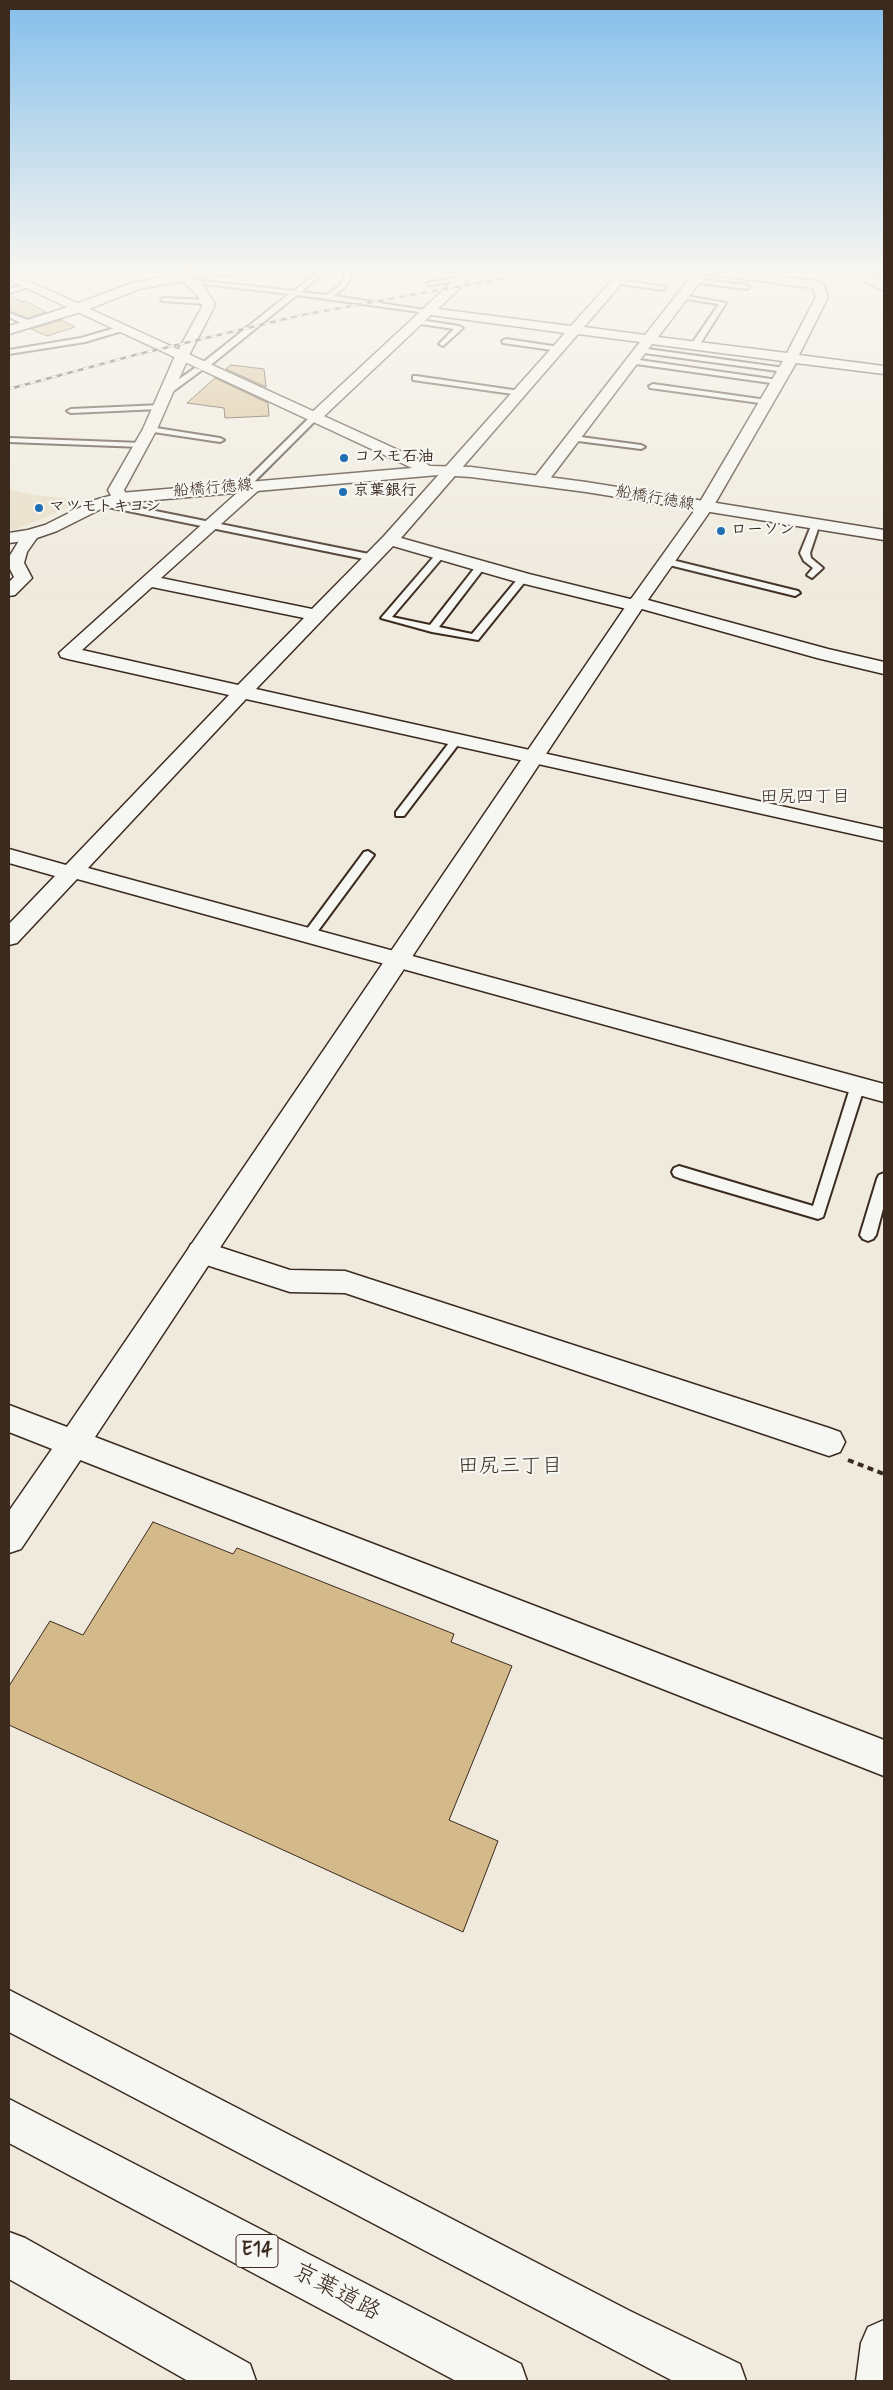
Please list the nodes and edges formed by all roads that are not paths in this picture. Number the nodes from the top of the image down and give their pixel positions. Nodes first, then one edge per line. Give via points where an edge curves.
1 (171, 380) edge
2 (184, 380) edge
3 (228, 380) edge
4 (355, 380) edge
5 (427, 380) edge
6 (532, 380) edge
7 (618, 380) edge
8 (779, 380) edge
9 (653, 386) dead end
10 (165, 393) junction
11 (520, 393) junction
12 (767, 402) junction
13 (159, 407) junction
14 (71, 411) dead end
15 (315, 417) junction
16 (150, 429) junction
17 (573, 438) junction
18 (9, 440) edge
19 (220, 440) dead end
20 (142, 445) junction
21 (640, 447) dead end
22 (424, 470) junction
23 (453, 471) junction
24 (540, 481) junction
25 (249, 486) junction
26 (120, 498) junction
27 (101, 503) junction
28 (705, 507) junction
29 (209, 526) junction
30 (816, 526) junction
31 (32, 535) junction
32 (884, 535) edge
33 (9, 538) edge
34 (390, 540) junction
35 (440, 555) junction
36 (374, 558) junction
37 (668, 562) junction
38 (480, 567) junction
39 (812, 575) dead end
40 (523, 578) junction
41 (148, 581) junction
42 (9, 591) edge
43 (795, 593) dead end
44 (636, 604) junction
45 (318, 616) junction
46 (432, 629) junction
47 (884, 668) edge
48 (243, 691) junction
49 (456, 741) junction
50 (533, 758) junction
51 (400, 814) dead end
52 (884, 835) edge
53 (368, 855) dead end
54 (9, 856) edge
55 (73, 872) junction
56 (308, 936) junction
57 (9, 938) edge
58 (396, 960) junction
59 (858, 1086) junction
60 (884, 1093) edge
61 (679, 1172) dead end
62 (884, 1178) edge
63 (868, 1235) dead end
64 (201, 1252) junction
65 (9, 1418) edge
66 (829, 1442) road end
67 (74, 1443) junction
68 (9, 1538) edge
69 (884, 1758) edge
70 (9, 2010) edge
71 (9, 2120) edge
72 (9, 2254) edge
73 (884, 2343) edge
74 (232, 2381) edge
75 (504, 2381) edge
76 (724, 2381) edge
77 (879, 2381) edge

1 - 10 main road
2 - 10 lane
3 - 15 main road, 船橋行徳線
4 - 15 main road
5 - 11 lane
6 - 11 main road
7 - 17 main road
8 - 12 main road
9 - 12 lane
10 - 13 main road
11 - 23 main road
12 - 28 main road
13 - 14 lane
13 - 16 main road
15 - 22 main road, 船橋行徳線
15 - 25 lane
16 - 19 lane
16 - 20 main road
17 - 21 lane
17 - 24 main road
18 - 20 lane
20 - 26 main road via 116,490
22 - 23 main road, 船橋行徳線
22 - 25 main road, 船橋行徳線
23 - 24 main road, 船橋行徳線
23 - 34 main road
24 - 28 main road, 船橋行徳線
25 - 26 main road, 船橋行徳線
25 - 29 main road
26 - 27 main road, 船橋行徳線
27 - 29 lane
27 - 31 main road, 船橋行徳線
28 - 30 main road, 船橋行徳線
28 - 37 main road
29 - 36 lane
29 - 41 main road
30 - 32 main road, 船橋行徳線
30 - 39 lane via 805,552 818,568
31 - 33 main road, 船橋行徳線
31 - 42 main road via 15,563 23,578
34 - 35 main road
34 - 36 main road
35 - 38 main road
35 - 46 lane via 386,618
36 - 45 main road
37 - 43 lane
37 - 44 main road
38 - 40 main road
38 - 46 lane
40 - 44 main road
40 - 46 lane via 474,638
41 - 45 main road
41 - 48 main road via 68,653
44 - 47 main road
44 - 50 main road
45 - 48 main road
48 - 49 main road
48 - 55 main road
49 - 50 main road
49 - 51 lane
50 - 52 main road
50 - 58 main road
53 - 56 lane
54 - 55 main road
55 - 56 main road
55 - 57 main road
56 - 58 main road
58 - 59 main road
58 - 64 main road
59 - 60 main road
59 - 61 lane via 818,1213
62 - 63 lane
64 - 66 main road via 290,1282 345,1282
64 - 67 main road
65 - 67 main road
67 - 68 main road
67 - 69 main road
70 - 76 main road via 597,2318
71 - 75 main road, 京葉道路 / E14
72 - 74 main road
73 - 77 main road

